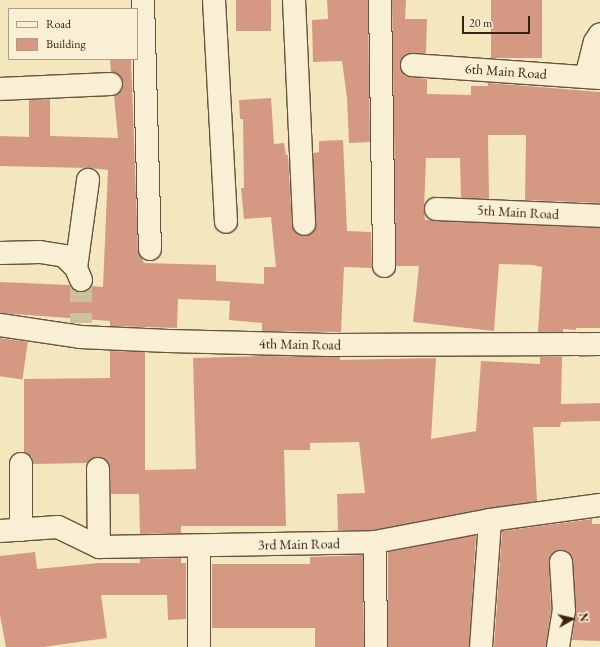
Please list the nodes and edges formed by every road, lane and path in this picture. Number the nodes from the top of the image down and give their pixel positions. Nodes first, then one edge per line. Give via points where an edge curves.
1 (143, 0) edge
2 (214, 0) edge
3 (294, 0) edge
4 (380, 0) edge
5 (600, 34) edge
6 (412, 65) dead end
7 (593, 78) edge
8 (111, 84) dead end
9 (0, 89) edge
10 (88, 180) dead end
11 (436, 209) dead end
12 (600, 216) edge
13 (226, 222) dead end
14 (304, 224) dead end
15 (150, 249) dead end
16 (0, 253) edge
17 (384, 266) dead end
18 (0, 326) edge
19 (600, 344) edge
20 (21, 464) dead end
21 (98, 469) dead end
22 (600, 505) edge
23 (490, 520) junction
24 (10, 530) edge
25 (375, 542) junction
26 (99, 546) junction
27 (200, 546) junction
28 (561, 562) dead end
29 (199, 647) edge
30 (376, 647) edge
31 (481, 647) edge
32 (558, 647) edge

1 - 15 street
2 - 13 street
3 - 14 street
4 - 17 street
5 - 7 street via 595,42
6 - 7 street, 6th Main Road
8 - 9 street
10 - 16 street via 78,274 64,256 40,252
11 - 12 street, 5th Main Road
18 - 19 street, 4th Main Road via 329,345
20 - 24 street
21 - 26 street
22 - 23 street, 3rd Main Road
23 - 25 street, 3rd Main Road
23 - 31 street
24 - 26 street, 3rd Main Road via 58,527
25 - 27 street, 3rd Main Road
25 - 30 street
26 - 27 street, 3rd Main Road
27 - 29 street
28 - 32 street via 564,611

